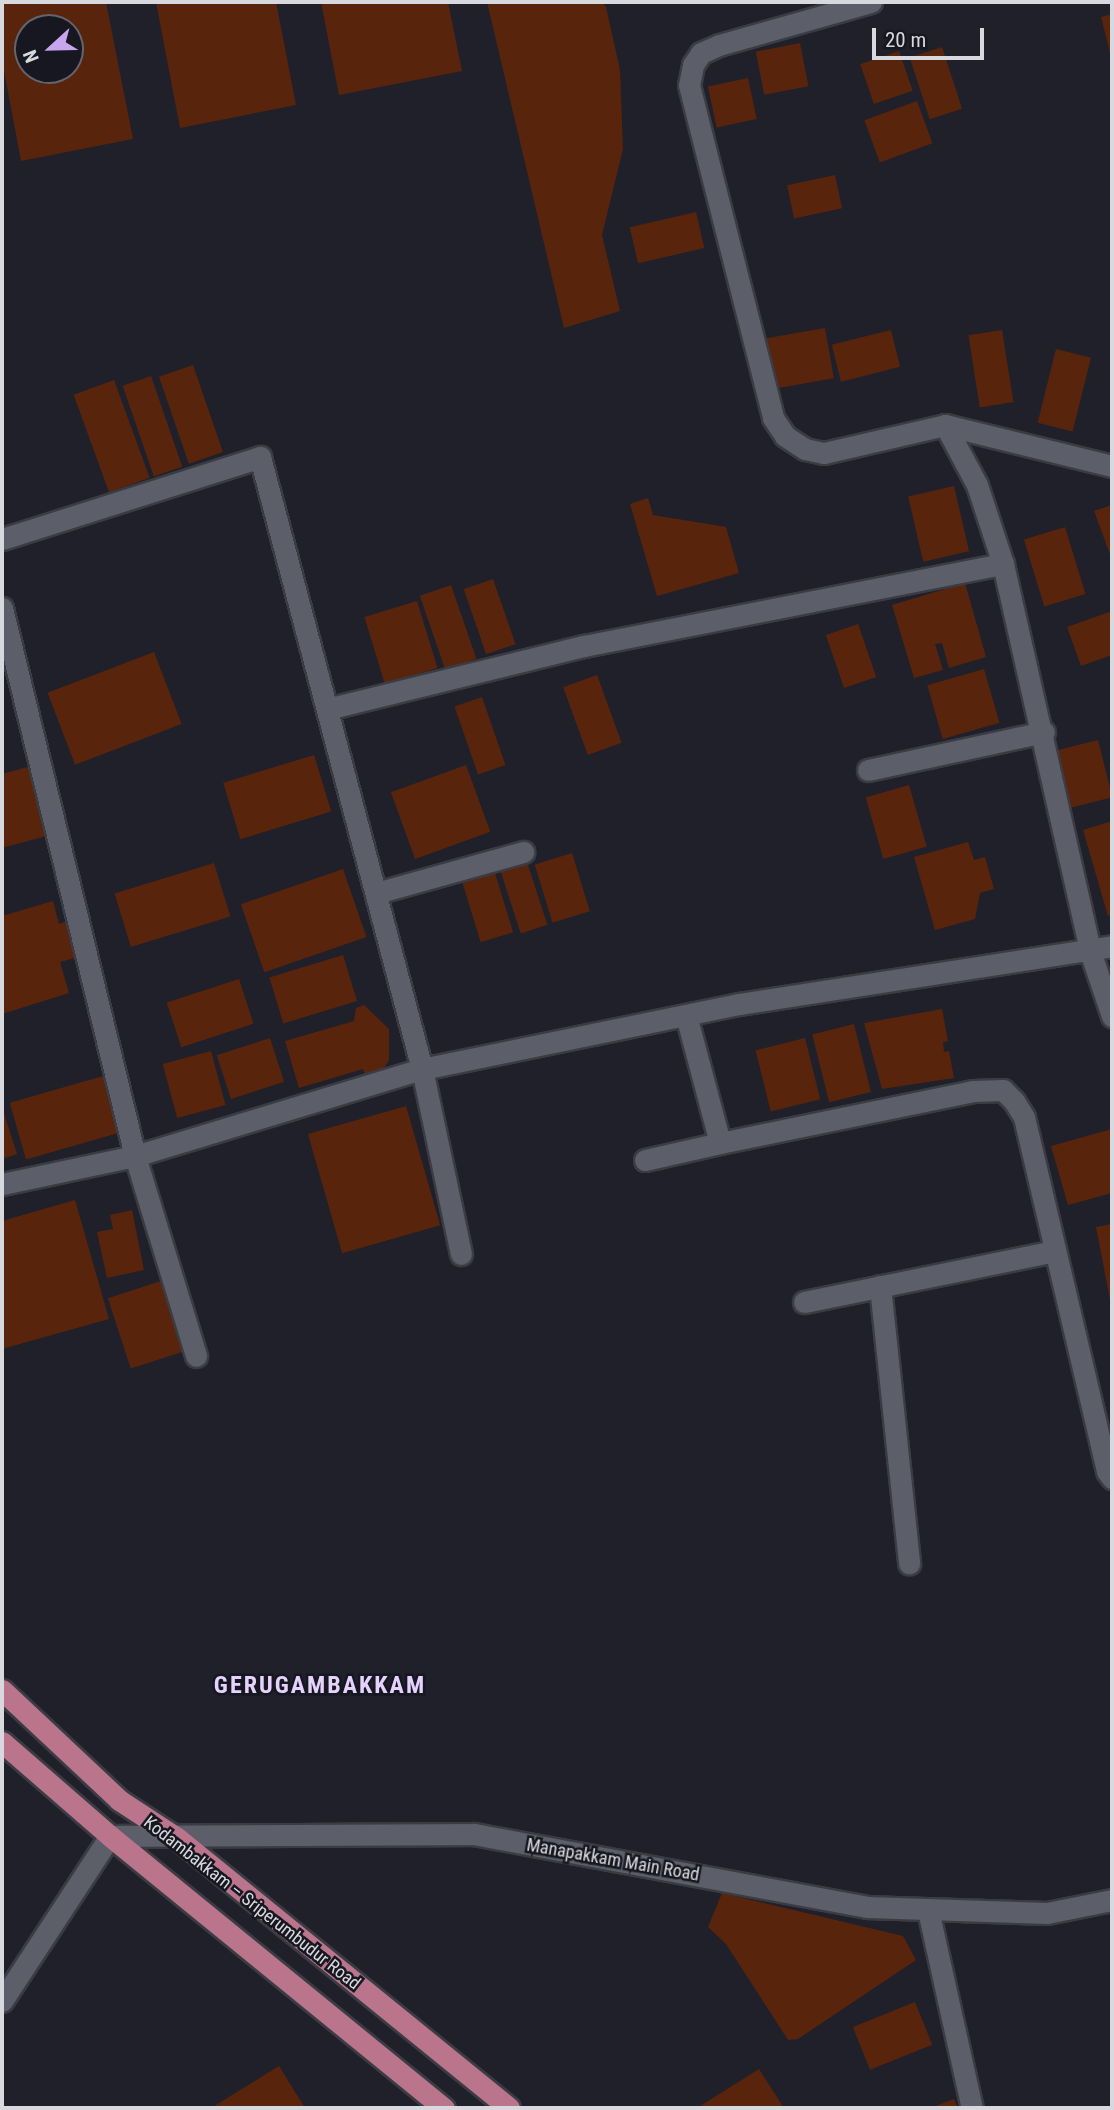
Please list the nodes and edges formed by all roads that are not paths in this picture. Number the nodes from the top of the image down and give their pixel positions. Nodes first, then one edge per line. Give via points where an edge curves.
1 (871, 2) edge
2 (945, 425) junction
3 (1112, 466) edge
4 (2, 539) edge
5 (1003, 564) junction
6 (2, 608) edge
7 (327, 709) junction
8 (1044, 732) junction
9 (868, 770) dead end
10 (523, 852) dead end
11 (376, 893) junction
12 (1112, 946) edge
13 (1090, 951) junction
14 (686, 1016) junction
15 (1112, 1016) edge
16 (422, 1069) junction
17 (720, 1143) junction
18 (135, 1156) junction
19 (645, 1160) dead end
20 (2, 1184) edge
21 (1055, 1251) junction
22 (461, 1254) dead end
23 (880, 1286) junction
24 (804, 1302) dead end
25 (196, 1356) dead end
26 (1112, 1478) edge
27 (909, 1563) dead end
28 (2, 1690) edge
29 (2, 1742) edge
30 (110, 1836) junction
31 (177, 1838) junction
32 (1112, 1900) edge
33 (928, 1910) junction
34 (2, 2001) edge
35 (444, 2108) edge
36 (509, 2108) edge
37 (972, 2108) edge

1 - 2 street via 701,52 689,85 773,418 785,436 805,449 824,453
2 - 3 street
2 - 5 street via 977,485
4 - 7 street via 260,457
5 - 7 street via 584,646
5 - 8 street
6 - 18 street
7 - 11 street
8 - 9 street
8 - 13 street
10 - 11 street
11 - 16 street
12 - 13 street
13 - 14 street
13 - 15 street
14 - 16 street
14 - 17 street
16 - 18 street
16 - 22 street
17 - 19 street
17 - 21 street via 973,1091 1003,1090 1024,1117
18 - 20 street
18 - 25 street
21 - 23 street
21 - 26 street
23 - 24 street
23 - 27 street
28 - 31 main road, Kodambakkam – Sriperumbudur Road via 118,1800
29 - 30 main road, Kodambakkam – Sriperumbudur Road
30 - 31 street, Manapakkam Main Road
30 - 34 street
30 - 35 main road, Kodambakkam – Sriperumbudur Road
31 - 33 street, Manapakkam Main Road via 474,1834 867,1907
31 - 36 main road, Kodambakkam – Sriperumbudur Road
32 - 33 street, Manapakkam Main Road via 1047,1913
33 - 37 street

